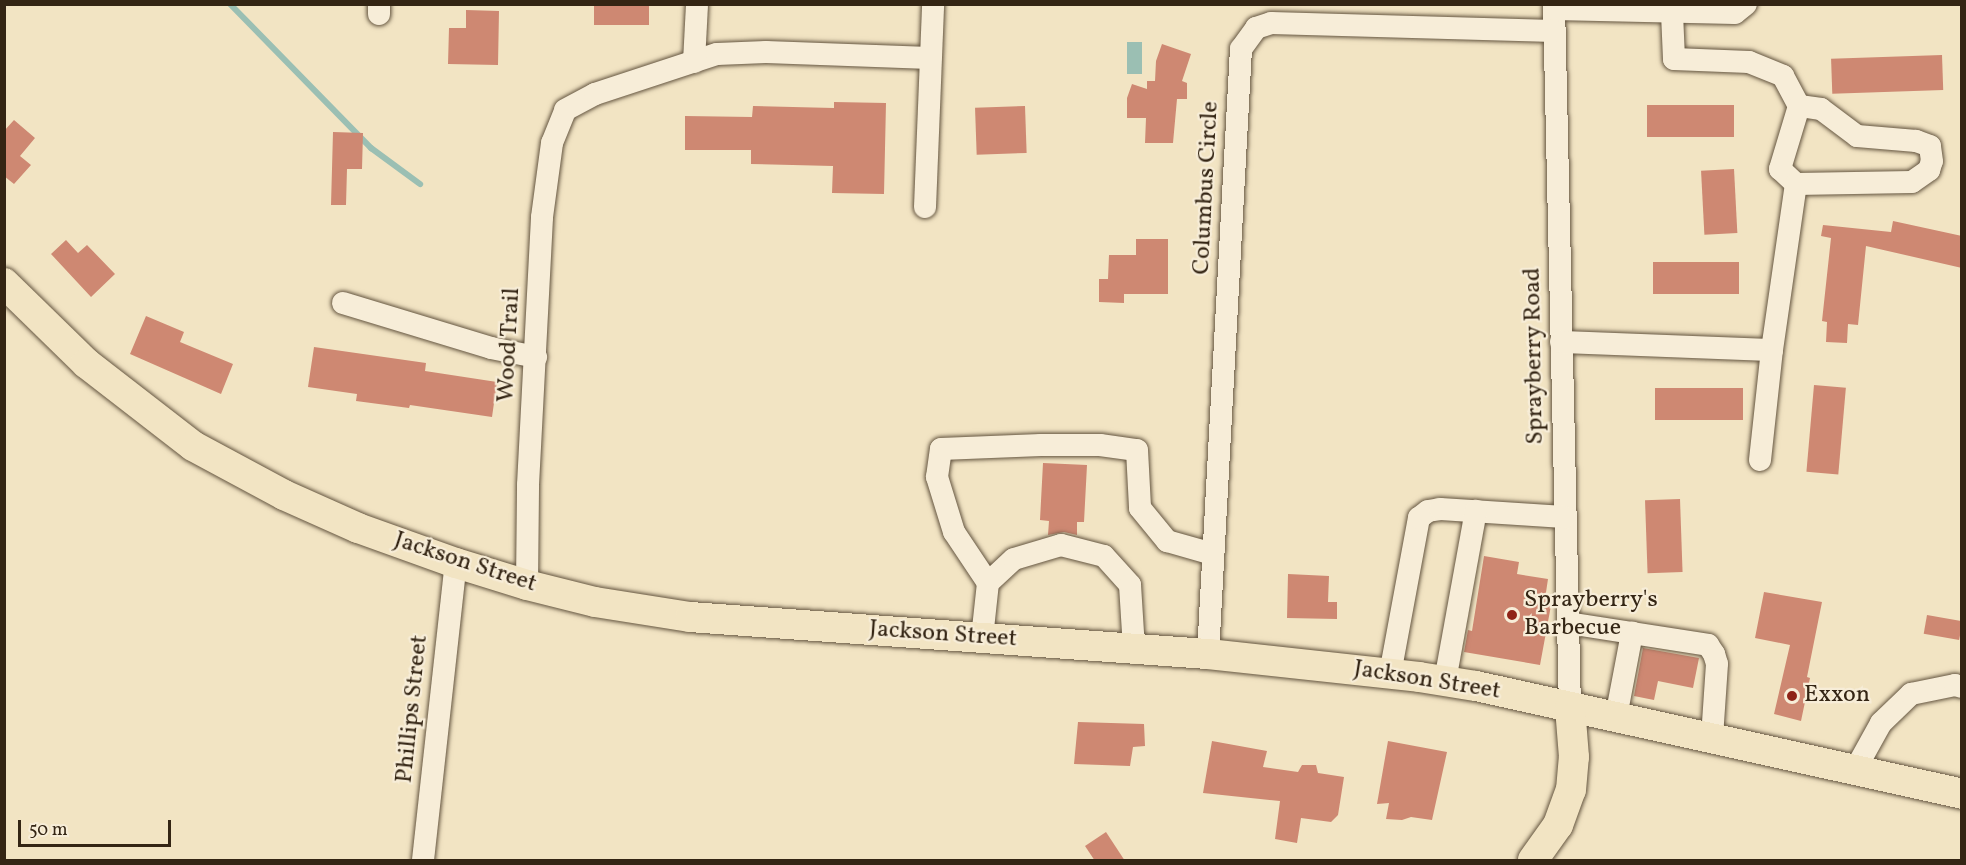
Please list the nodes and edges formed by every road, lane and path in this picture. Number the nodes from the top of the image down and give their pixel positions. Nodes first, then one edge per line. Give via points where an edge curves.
1 (697, 4) edge
2 (933, 4) edge
3 (1746, 4) edge
4 (1672, 13) junction
5 (1554, 15) edge
6 (930, 58) junction
7 (694, 62) junction
8 (1799, 106) junction
9 (1796, 184) junction
10 (925, 207) dead end
11 (4, 283) edge
12 (343, 303) dead end
13 (1561, 342) junction
14 (1772, 350) junction
15 (536, 357) junction
16 (1760, 460) dead end
17 (1476, 512) junction
18 (1565, 517) junction
19 (1213, 554) junction
20 (456, 563) junction
21 (988, 583) junction
22 (527, 585) junction
23 (1568, 623) junction
24 (1632, 633) junction
25 (982, 638) junction
26 (1134, 648) junction
27 (1208, 654) junction
28 (1390, 674) junction
29 (1445, 681) junction
30 (1962, 687) edge
31 (1570, 707) junction
32 (1616, 717) junction
33 (1712, 738) junction
34 (1855, 770) junction
35 (1962, 794) edge
36 (423, 861) edge
37 (1533, 861) edge

1 - 7 street
2 - 6 street
3 - 4 street, Columbus Circle via 1735,13
4 - 5 street, Columbus Circle
4 - 8 street via 1674,58 1749,62 1783,76
5 - 13 street, Sprayberry Road
5 - 19 street, Columbus Circle via 1271,23 1256,28 1241,49
6 - 7 street via 766,52 717,54
6 - 10 street
7 - 15 street, Wood Trail via 595,94 565,110 552,143 542,217
8 - 9 street via 1780,169
8 - 9 street via 1821,109 1857,136 1916,141 1930,146 1932,160 1929,170 1912,182
9 - 14 street
11 - 20 main road, Jackson Street via 86,363 193,446 284,495 358,528
12 - 15 street via 491,348
13 - 14 street
13 - 18 street, Sprayberry Road
14 - 16 street
15 - 22 street, Wood Trail
17 - 18 street
17 - 28 street via 1440,509 1419,518
17 - 29 street
18 - 23 street, Sprayberry Road
19 - 21 street via 1167,541 1140,508 1137,450 1100,445 941,449 937,477 954,532
19 - 27 street, Columbus Circle
20 - 22 main road, Jackson Street
20 - 36 street, Phillips Street
21 - 25 street
21 - 26 street via 1014,559 1061,546 1104,556 1130,585
22 - 25 main road, Jackson Street via 595,602 690,618
23 - 24 street
23 - 31 street, Sprayberry Road
24 - 32 street
24 - 33 street via 1708,645 1717,664
25 - 26 main road, Jackson Street
26 - 27 main road, Jackson Street
27 - 28 main road, Jackson Street
28 - 29 main road, Jackson Street
29 - 31 main road, Jackson Street
30 - 34 street via 1911,694 1881,723
31 - 32 main road, Jackson Street
31 - 37 main road via 1574,757 1571,790 1558,825
32 - 33 main road, Jackson Street
33 - 34 main road, Jackson Street
34 - 35 main road, Jackson Street

